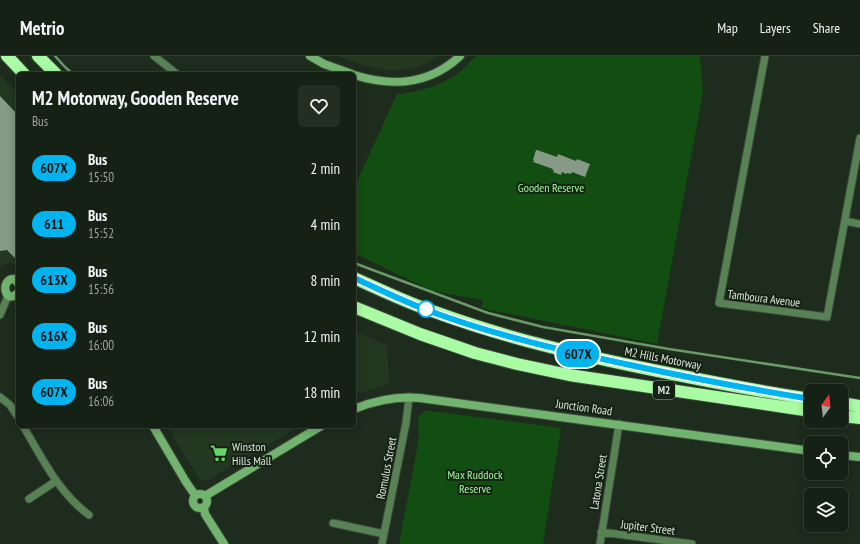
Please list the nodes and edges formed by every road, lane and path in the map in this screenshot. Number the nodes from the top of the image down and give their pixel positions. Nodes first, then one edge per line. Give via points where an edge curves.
1 (7, 56) edge
2 (38, 56) edge
3 (154, 56) edge
4 (310, 56) edge
5 (460, 56) edge
6 (765, 56) edge
7 (22, 72) edge
8 (54, 72) edge
9 (174, 72) edge
10 (344, 72) edge
11 (356, 76) edge
12 (860, 138) edge
13 (845, 221) junction
14 (860, 224) edge
15 (356, 279) edge
16 (16, 281) edge
17 (2, 282) edge
18 (16, 294) edge
19 (8, 296) junction
20 (356, 308) edge
21 (0, 315) edge
22 (0, 397) edge
23 (409, 397) junction
24 (804, 398) edge
25 (848, 404) edge
26 (860, 406) edge
27 (356, 408) edge
28 (804, 410) edge
29 (16, 414) edge
30 (848, 417) edge
31 (860, 418) edge
32 (618, 424) junction
33 (24, 428) edge
34 (153, 428) edge
35 (318, 428) edge
36 (804, 450) edge
37 (848, 456) edge
38 (860, 457) edge
39 (56, 481) junction
40 (195, 495) junction
41 (205, 496) junction
42 (30, 499) dead end
43 (204, 507) junction
44 (89, 515) dead end
45 (333, 524) dead end
46 (601, 532) junction
47 (384, 534) junction
48 (224, 544) edge
49 (382, 544) edge
50 (600, 544) edge
51 (692, 544) edge

1 - 7 highway
2 - 8 highway
3 - 9 street
4 - 10 street
5 - 11 street via 438,72 415,80 389,82
6 - 13 street, Tamboura Avenue via 719,303 827,317
12 - 13 street, Tamboura Avenue
13 - 14 street
15 - 24 highway, M2 Hills Motorway / M2 via 412,304 522,340 646,369
16 - 17 street via 11,279
17 - 19 street via 3,291
18 - 19 street
19 - 21 street
20 - 28 highway, M2 via 427,337 517,364 576,376
22 - 29 street
23 - 27 street, Junction Road via 380,400
23 - 32 street, Junction Road
23 - 47 street, Romulus Street
25 - 26 highway
30 - 31 highway
32 - 36 street, Junction Road
32 - 46 street, Latona Street
33 - 39 street
34 - 40 street
35 - 41 street
37 - 38 street
39 - 42 street
39 - 44 street via 72,501
40 - 41 street
40 - 43 street via 193,504 198,508
41 - 43 street via 207,502
43 - 48 street
45 - 47 street
46 - 50 street, Latona Street
46 - 51 street, Jupiter Street
47 - 49 street, Romulus Street

